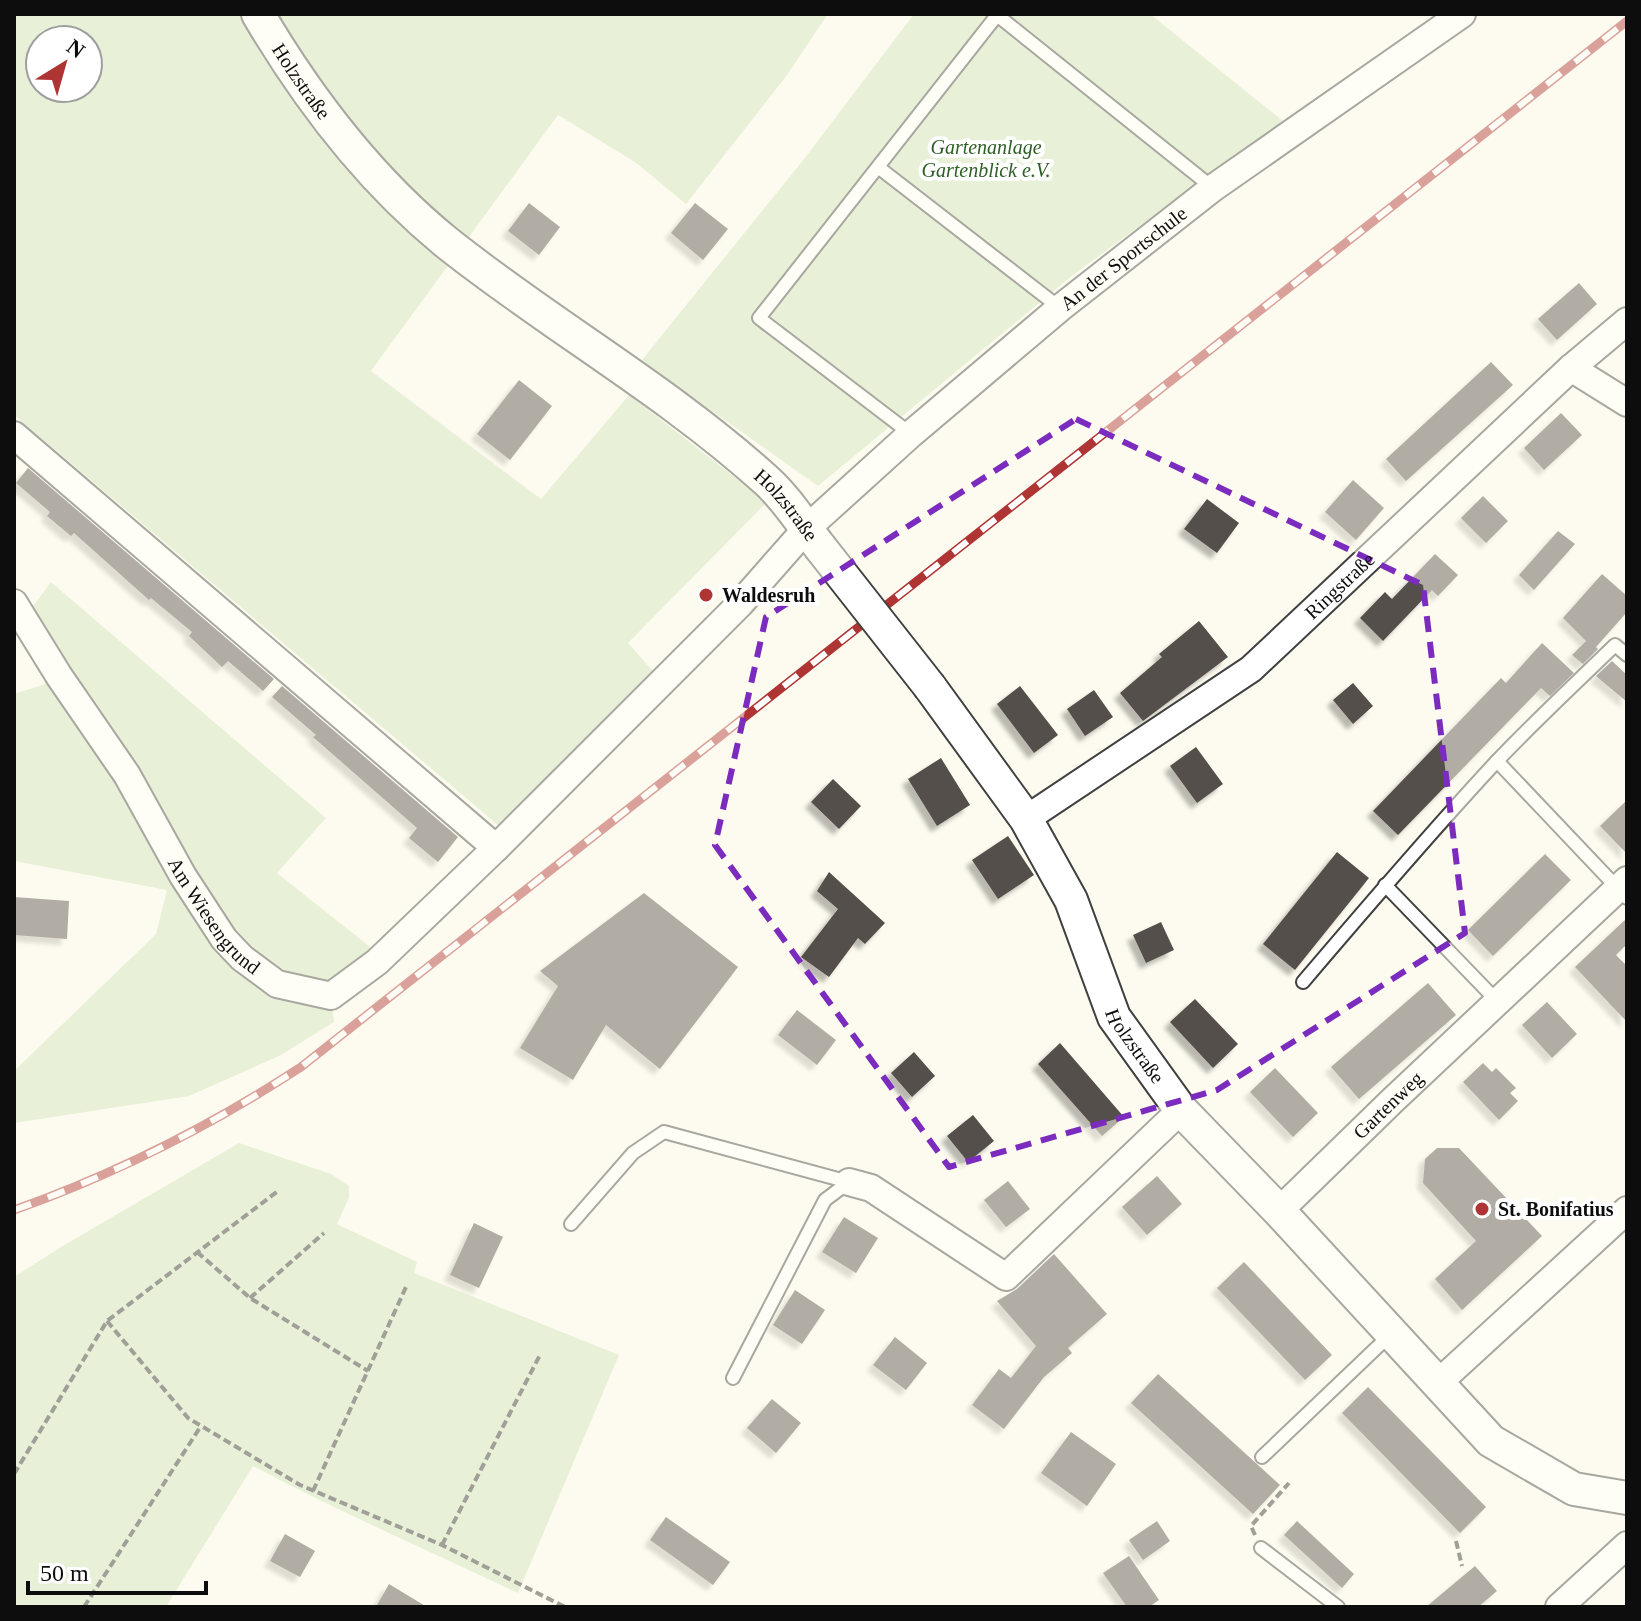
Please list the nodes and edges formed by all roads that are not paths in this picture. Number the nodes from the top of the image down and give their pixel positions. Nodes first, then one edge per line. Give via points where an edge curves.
1 (258, 14) edge
2 (998, 14) edge
3 (1462, 14) edge
4 (878, 167) junction
5 (1213, 188) junction
6 (1060, 308) junction
7 (1627, 321) edge
8 (1571, 368) junction
9 (1627, 403) edge
10 (911, 434) junction
11 (14, 435) edge
12 (813, 538) junction
13 (14, 603) edge
14 (1627, 655) edge
15 (1497, 761) junction
16 (1026, 819) junction
17 (496, 848) junction
18 (1385, 885) junction
19 (1624, 889) edge
20 (1303, 982) dead end
21 (1498, 1002) junction
22 (1181, 1110) junction
23 (849, 1182) junction
24 (1627, 1210) edge
25 (1279, 1211) junction
26 (571, 1224) dead end
27 (1391, 1334) junction
28 (733, 1378) dead end
29 (1437, 1384) junction
30 (1262, 1457) dead end
31 (1627, 1498) edge
32 (1627, 1545) edge
33 (1261, 1548) road end
34 (1338, 1607) edge
35 (1559, 1607) edge

1 - 12 street, Holzstraße via 286,62 362,162 445,241 707,431 769,483
2 - 4 lane
2 - 5 lane
3 - 5 street, An der Sportschule
4 - 6 lane
4 - 10 lane via 759,318
5 - 6 street, An der Sportschule
6 - 10 street, An der Sportschule
7 - 8 street, Ringstraße
8 - 9 street
8 - 16 street, Ringstraße via 1251,669
10 - 12 street, An der Sportschule
11 - 17 street
12 - 16 street, Holzstraße, bridge
12 - 17 street, Am Wiesengrund
13 - 17 street, Am Wiesengrund via 127,775 224,939 277,984 331,996 377,962
14 - 15 lane via 1615,645
15 - 18 lane
15 - 19 lane, Gartenweg
16 - 22 street, Holzstraße via 1071,900 1114,1017
18 - 20 lane
18 - 21 lane
19 - 21 street, Gartenweg
21 - 25 street, Gartenweg
22 - 23 street via 1006,1277 871,1188
22 - 25 street, Holzstraße
23 - 26 lane via 664,1132 633,1153
23 - 28 lane via 825,1200
24 - 29 street
25 - 27 street, Holzstraße
27 - 29 street, Holzstraße
27 - 30 lane
29 - 31 street, Holzstraße via 1491,1441 1574,1489
32 - 35 street
33 - 34 lane

